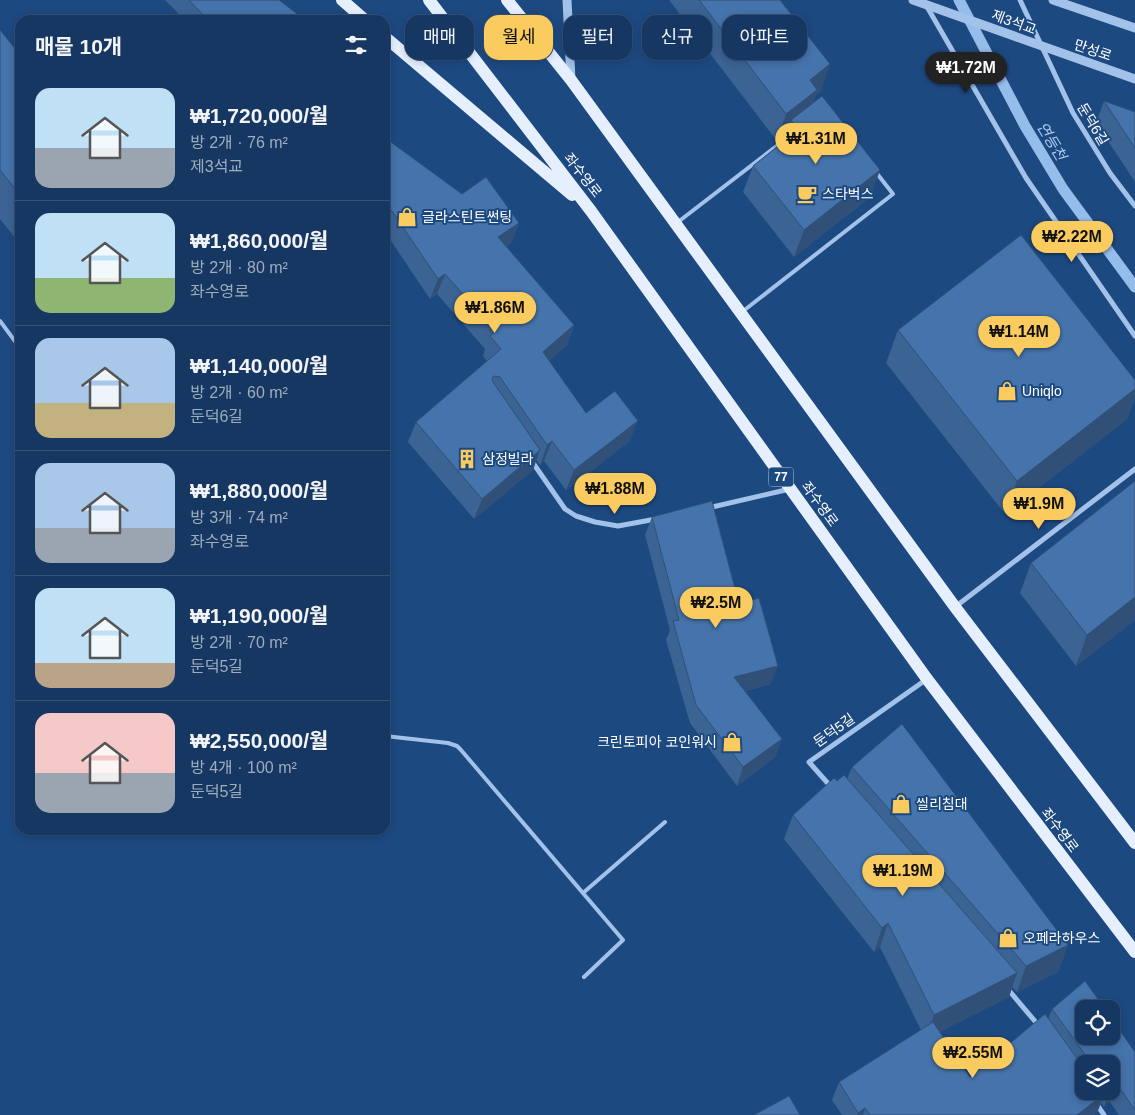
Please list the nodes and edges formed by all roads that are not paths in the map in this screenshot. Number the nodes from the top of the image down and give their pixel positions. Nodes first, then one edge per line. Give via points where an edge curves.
1 (342, 0) edge
2 (429, 0) edge
3 (507, 0) edge
4 (568, 0) edge
5 (913, 0) edge
6 (1020, 0) edge
7 (1053, 0) edge
8 (924, 2) edge
9 (360, 15) edge
10 (1135, 28) edge
11 (390, 41) edge
12 (1042, 47) junction
13 (571, 80) junction
14 (1135, 80) edge
15 (794, 132) edge
16 (874, 170) edge
17 (1135, 206) edge
18 (591, 211) junction
19 (676, 224) junction
20 (740, 313) junction
21 (0, 321) edge
22 (1135, 336) edge
23 (15, 341) edge
24 (527, 454) edge
25 (1135, 469) edge
26 (790, 489) junction
27 (704, 508) edge
28 (666, 517) edge
29 (955, 606) junction
30 (926, 679) junction
31 (390, 737) edge
32 (835, 791) edge
33 (665, 822) dead end
34 (1135, 843) edge
35 (583, 893) junction
36 (1135, 952) edge
37 (584, 977) dead end
38 (1003, 984) edge
39 (1041, 1028) edge
40 (1094, 1100) edge
41 (1104, 1115) edge

1 - 9 main road
2 - 18 main road, 좌수영로 / 77
3 - 13 main road
4 - 13 street
5 - 8 street
6 - 12 street, 둔덕6길
7 - 10 street
8 - 12 street, 제3석교
8 - 22 street via 1026,178
11 - 18 main road
12 - 14 street, 만성로
12 - 17 street, 둔덕6길 via 1073,113
13 - 19 main road
15 - 19 lane
16 - 20 lane via 893,194
18 - 26 main road, 좌수영로 / 77
19 - 20 main road
20 - 29 main road
21 - 23 lane
24 - 28 street via 565,509 576,516 618,526
25 - 29 street
26 - 27 street
26 - 30 main road, 좌수영로 / 77
29 - 34 main road
30 - 32 street, 둔덕5길 via 809,762
30 - 36 main road, 좌수영로 / 77
31 - 35 lane via 458,746
33 - 35 lane
35 - 37 lane via 623,940
38 - 39 street
40 - 41 street

